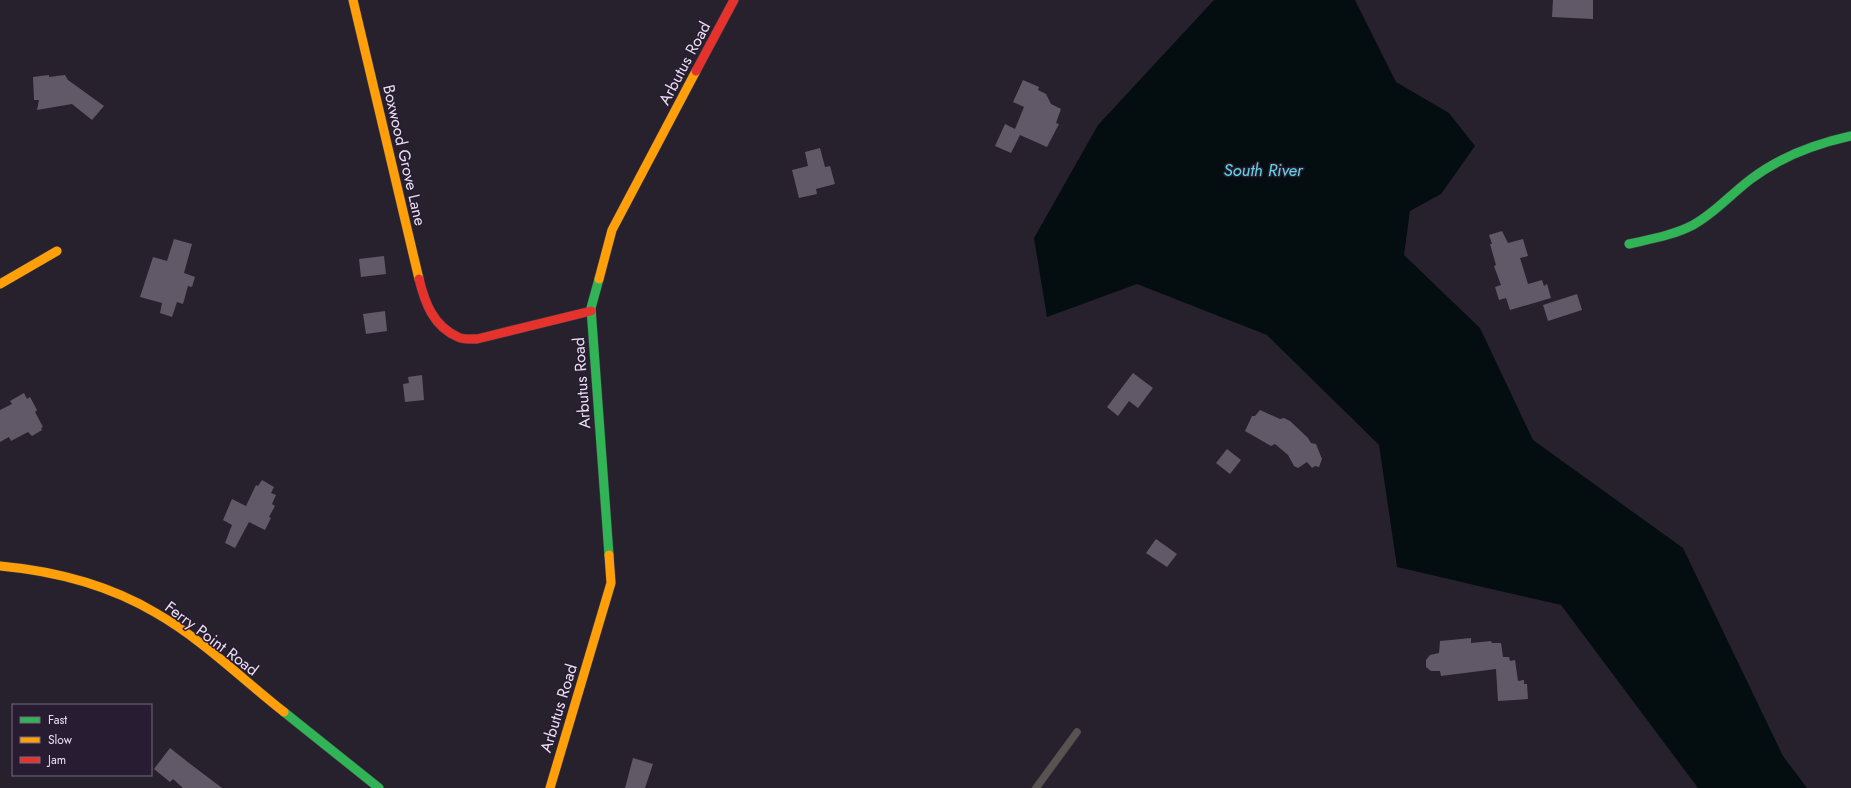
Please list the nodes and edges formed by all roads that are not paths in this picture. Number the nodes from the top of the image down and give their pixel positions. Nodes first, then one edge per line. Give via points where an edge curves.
1 (353, 0) edge
2 (734, 0) edge
3 (1851, 136) edge
4 (1629, 244) dead end
5 (57, 251) dead end
6 (0, 284) edge
7 (591, 311) junction
8 (0, 566) edge
9 (1077, 732) dead end
10 (379, 788) edge
11 (550, 788) edge
12 (1036, 788) edge

1 - 7 street, Boxwood Grove Lane via 425,302 432,315 440,325 458,338 477,339
2 - 7 street, Arbutus Road via 612,230
3 - 4 street via 1812,146 1779,161 1763,170 1712,212 1690,226 1674,233
5 - 6 street
7 - 11 street, Arbutus Road via 611,583
8 - 10 street, Ferry Point Road via 20,567 86,581 142,606 180,630
9 - 12 lane

